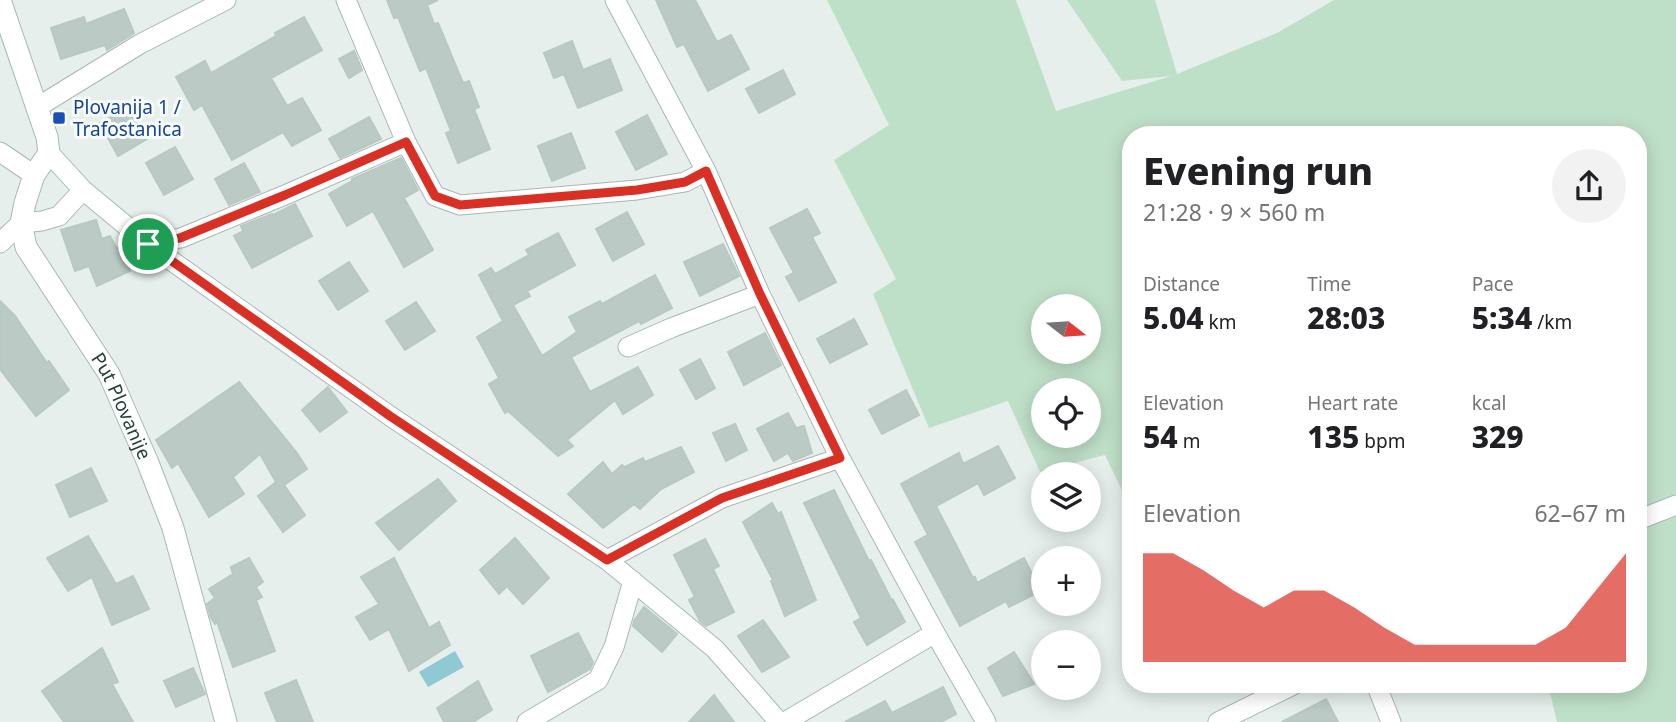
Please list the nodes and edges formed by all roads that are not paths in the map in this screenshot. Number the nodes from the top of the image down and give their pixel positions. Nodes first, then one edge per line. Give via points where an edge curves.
1 (226, 0) edge
2 (346, 0) edge
3 (615, 0) edge
4 (0, 1) edge
5 (36, 108) junction
6 (406, 142) junction
7 (0, 152) edge
8 (49, 153) junction
9 (706, 171) junction
10 (34, 175) junction
11 (83, 190) junction
12 (21, 223) junction
13 (0, 243) edge
14 (148, 244) junction
15 (760, 294) junction
16 (628, 347) dead end
17 (840, 458) junction
18 (1676, 505) edge
19 (1647, 516) edge
20 (607, 560) junction
21 (633, 581) junction
22 (935, 633) junction
23 (1277, 693) edge
24 (1380, 693) edge
25 (226, 722) edge
26 (527, 722) edge
27 (779, 722) edge
28 (785, 722) edge
29 (986, 722) edge
30 (1219, 722) edge
31 (1391, 722) edge

1 - 5 street via 140,44
2 - 6 street
3 - 9 street
4 - 5 street
5 - 8 street
6 - 9 street via 435,196 460,205 637,190 685,182
6 - 14 street via 180,238
7 - 10 street
8 - 10 street
8 - 11 street
9 - 15 street
10 - 12 street
11 - 12 street via 59,216
11 - 14 street
12 - 13 street
12 - 25 street, Put Plovanije via 26,247 109,374 148,463 173,528
14 - 20 street via 390,416
15 - 16 street
15 - 17 street
17 - 20 street via 722,498
17 - 22 street
18 - 19 street
20 - 21 street
21 - 26 street via 614,647 598,680
21 - 27 street via 715,649
22 - 28 street
22 - 29 street
23 - 30 street
24 - 31 street

